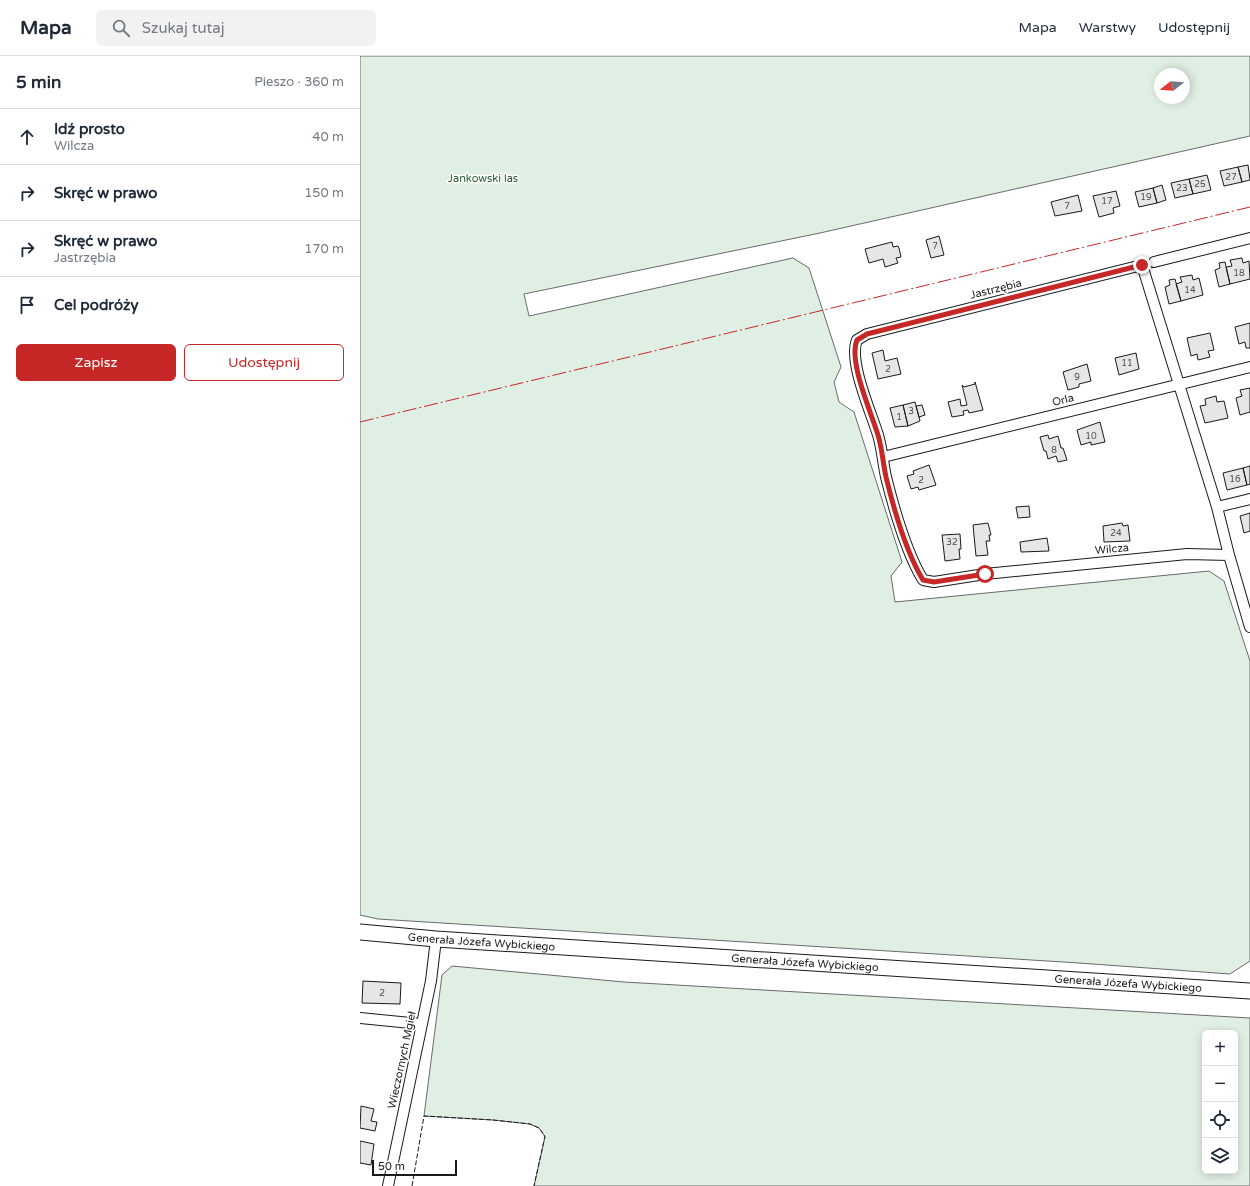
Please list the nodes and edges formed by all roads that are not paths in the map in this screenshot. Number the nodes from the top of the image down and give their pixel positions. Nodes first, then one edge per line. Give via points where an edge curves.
1 (1250, 238) edge
2 (1154, 262) dead end
3 (1250, 367) edge
4 (1180, 384) junction
5 (883, 457) junction
6 (1250, 499) edge
7 (1218, 507) junction
8 (1229, 555) junction
9 (1245, 596) edge
10 (1250, 627) edge
11 (360, 932) edge
12 (436, 939) junction
13 (1250, 991) edge
14 (360, 1018) edge
15 (421, 1024) junction
16 (388, 1186) edge

1 - 2 street
3 - 4 street, Orla
4 - 5 street, Orla
4 - 5 street, Jastrzębia via 1142,265 867,334 857,340 854,353 856,365
4 - 7 street
5 - 8 street, Wilcza via 886,476 912,563 923,580 934,582 985,574 1179,555
6 - 7 street
7 - 8 street
8 - 9 street
9 - 10 street
11 - 12 main road, Generała Józefa Wybickiego
12 - 13 main road, Generała Józefa Wybickiego
12 - 15 street, Wieczornych Mgieł via 431,981
14 - 15 street
15 - 16 street, Wieczornych Mgieł

